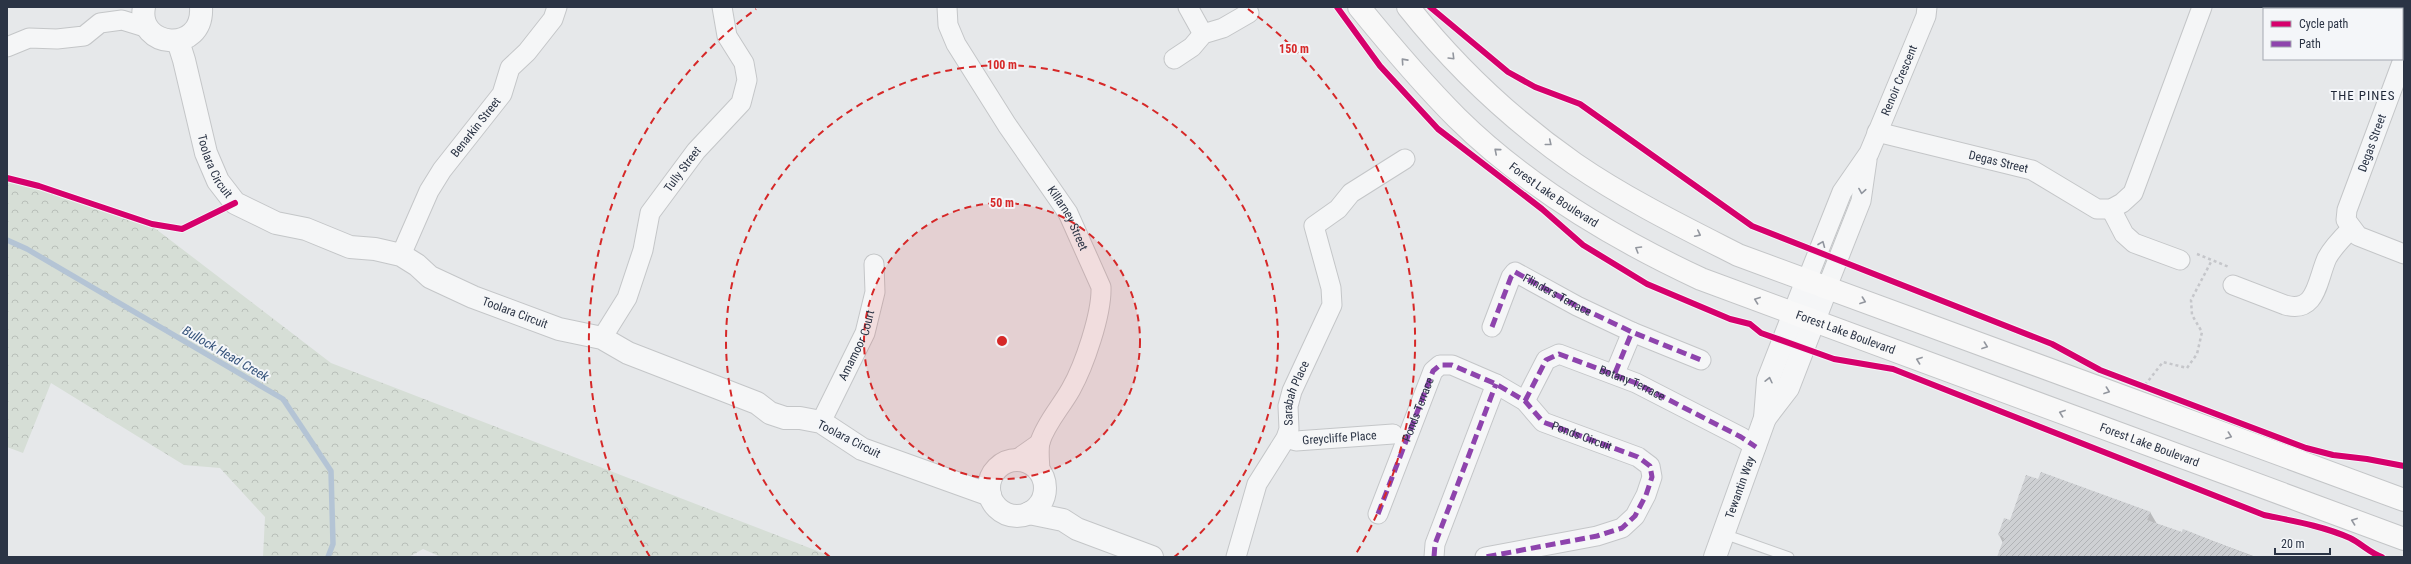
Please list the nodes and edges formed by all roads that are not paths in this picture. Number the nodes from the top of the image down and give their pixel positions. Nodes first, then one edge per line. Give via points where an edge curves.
1 (144, 7) edge
2 (201, 7) edge
3 (557, 7) edge
4 (722, 7) edge
5 (947, 7) edge
6 (1188, 7) edge
7 (1359, 7) edge
8 (1408, 7) edge
9 (1927, 7) edge
10 (2202, 7) edge
11 (1249, 13) dead end
12 (148, 28) junction
13 (1203, 34) junction
14 (178, 41) junction
15 (7, 47) edge
16 (1174, 59) dead end
17 (2403, 60) edge
18 (1877, 132) junction
19 (1405, 159) dead end
20 (2111, 209) junction
21 (2352, 229) junction
22 (401, 254) junction
23 (2404, 254) edge
24 (2180, 260) road end
25 (874, 264) dead end
26 (1817, 284) junction
27 (2233, 285) road end
28 (1804, 317) junction
29 (1492, 327) dead end
30 (1632, 332) junction
31 (602, 338) junction
32 (1701, 360) dead end
33 (1615, 373) junction
34 (1496, 384) junction
35 (1525, 401) junction
36 (821, 422) junction
37 (1393, 434) dead end
38 (1286, 438) junction
39 (1040, 443) junction
40 (1756, 447) junction
41 (1016, 460) junction
42 (995, 470) junction
43 (959, 482) junction
44 (1042, 482) junction
45 (990, 495) junction
46 (2404, 500) edge
47 (1029, 513) junction
48 (1378, 514) dead end
49 (1063, 520) junction
50 (1724, 534) junction
51 (2404, 539) edge
52 (1152, 557) edge
53 (1236, 557) edge
54 (1434, 557) edge
55 (1485, 557) edge
56 (1715, 557) edge
57 (1789, 557) edge

1 - 12 street via 144,20
2 - 14 street via 201,15 194,32
3 - 22 street, Benarkin Street via 553,19 527,52 510,68 502,94 442,170 429,191
4 - 31 street, Tully Street via 728,36 744,63 748,80 741,103 696,151 650,213 643,250 627,298
5 - 39 street, Killarney Street via 948,24 956,44 1068,214 1102,287 1098,317 1076,380 1052,416
6 - 13 street
28 -> 7 main road, Forest Lake Boulevard via 1701,279 1644,252 1586,218 1513,165 1458,119 1404,61
8 -> 26 main road via 1435,41 1494,99 1575,164 1663,216 1738,255
9 - 18 street, Renoir Crescent via 1926,16
10 - 20 street via 2132,194
11 - 13 street via 1223,28
12 - 14 street via 161,39
12 - 15 street via 122,20 100,23 84,36 57,39 29,38
13 - 16 street via 1192,47
14 - 22 street, Toolara Circuit via 206,153 218,181 235,203 276,223 306,229 350,247
17 - 21 street, Degas Street via 2347,210 2346,220
18 - 20 street, Degas Street via 2032,170 2097,209
18 - 26 street, Renoir Crescent via 1868,153 1861,201
19 - 38 street, Sarabah Place via 1351,193 1338,209 1314,226 1331,288 1332,305 1292,391 1288,406 1289,429
20 - 24 street via 2124,234 2134,242
21 - 23 street via 2366,240
21 - 27 street via 2333,248 2312,298 2304,305 2285,305
22 - 31 street, Toolara Circuit via 417,264 430,277 473,297 559,329
25 - 36 street, Amamoor Court via 875,292 865,333
26 - 28 street, Tewantin Way
26 -> 46 main road
28 - 40 street, Tewantin Way via 1768,380 1765,418
51 -> 28 main road, Forest Lake Boulevard
29 - 30 street, Flinders Terrace via 1515,272
30 - 32 street, Flinders Terrace
30 - 33 street
31 - 36 street, Toolara Circuit via 628,353 756,403 770,413 785,418
33 - 35 street, Botany Terrace via 1567,356 1554,355 1542,366
33 - 40 street, Botany Terrace via 1742,437
34 - 35 street, Ponds Circuit
34 - 48 street, Ponds Terrace via 1452,365 1436,367
34 - 54 street via 1435,544
35 - 55 street, Ponds Circuit via 1543,422 1645,461 1650,466 1652,477 1635,516 1622,528 1597,536
36 - 43 street, Toolara Circuit via 862,449 932,475
37 - 38 street, Greycliffe Place via 1296,441
38 - 53 street, Sarabah Place via 1257,484
39 - 41 street
39 - 44 street, Killarney Street
40 - 50 street, Tewantin Way
41 - 42 street via 1007,462
41 - 44 street via 1026,462
42 - 43 street, Toolara Circuit
42 - 45 street via 989,482
43 - 45 street, Toolara Circuit
44 - 47 street via 1042,500
44 - 49 street via 1051,505
45 - 47 street via 996,507 1003,512 1011,515
47 - 49 street
49 - 52 street via 1077,529
50 - 56 street, Tewantin Way
50 - 57 lane

